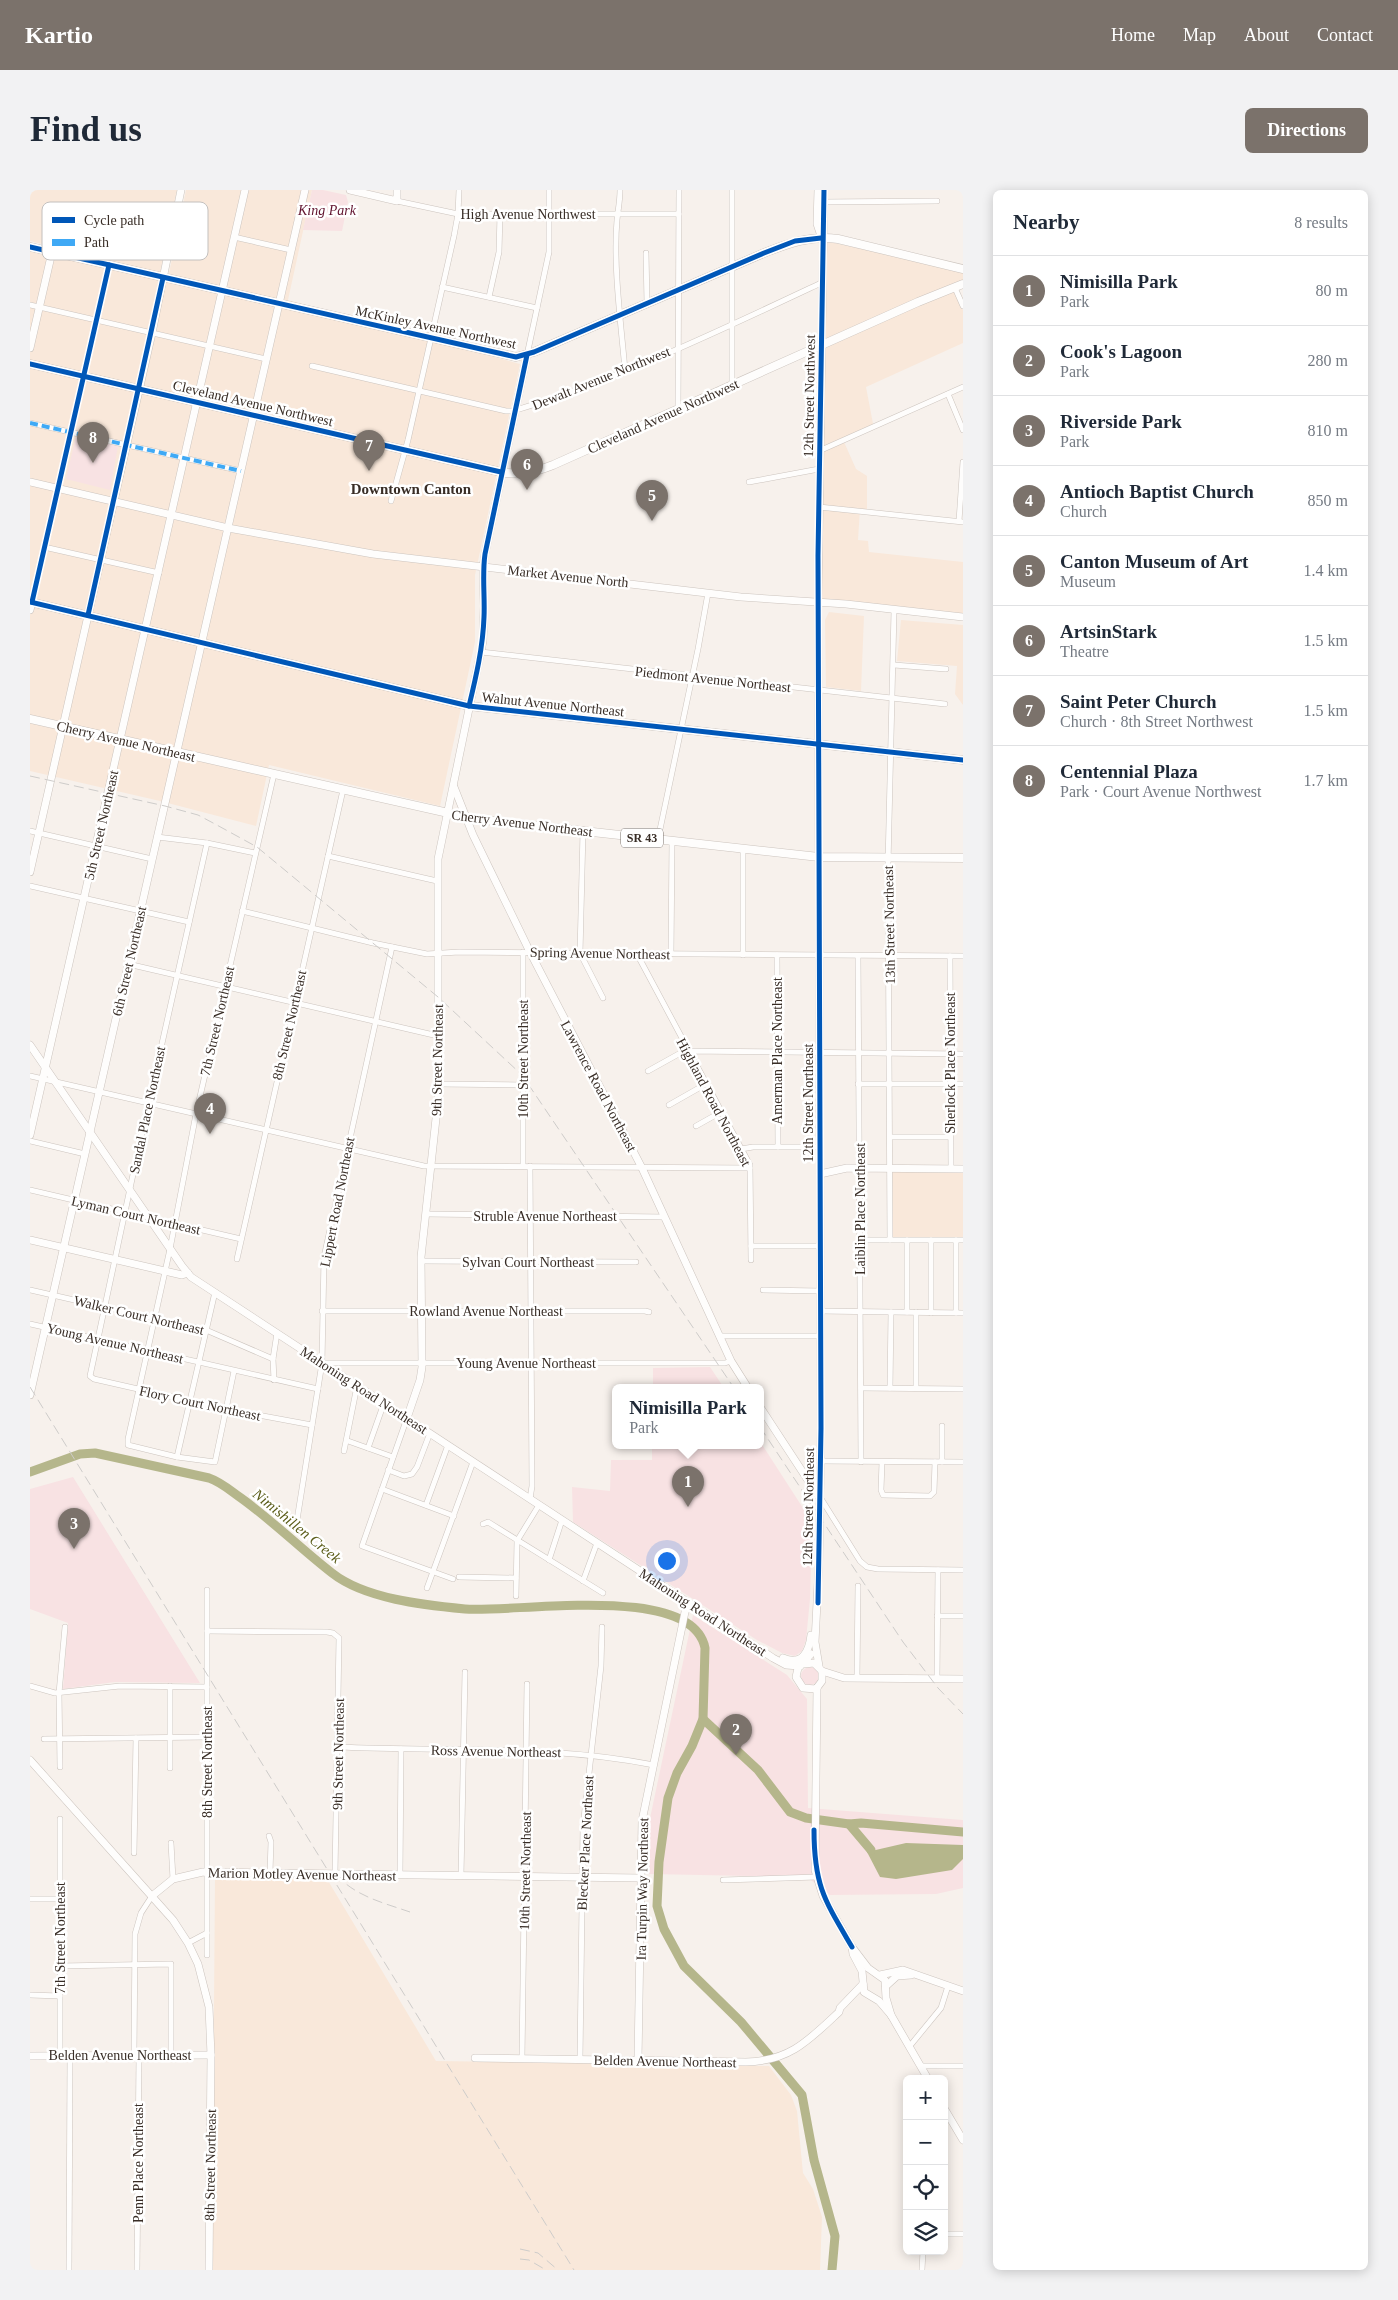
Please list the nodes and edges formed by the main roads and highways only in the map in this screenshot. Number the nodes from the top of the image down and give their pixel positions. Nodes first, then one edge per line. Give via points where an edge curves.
1 (245, 190) edge
2 (305, 190) edge
3 (350, 190) edge
4 (397, 190) edge
5 (818, 190) edge
6 (824, 190) edge
7 (821, 238) junction
8 (50, 260) edge
9 (86, 260) edge
10 (167, 260) edge
11 (963, 269) edge
12 (163, 278) junction
13 (959, 286) edge
14 (222, 291) junction
15 (279, 304) junction
16 (820, 346) junction
17 (30, 348) edge
18 (527, 355) junction
19 (30, 364) edge
20 (140, 389) junction
21 (197, 402) junction
22 (254, 415) junction
23 (501, 472) junction
24 (30, 482) edge
25 (114, 502) junction
26 (171, 515) junction
27 (228, 528) junction
28 (483, 567) junction
29 (818, 602) junction
30 (31, 605) edge
31 (88, 615) junction
32 (963, 617) edge
33 (146, 629) junction
34 (201, 643) junction
35 (469, 706) junction
36 (30, 719) edge
37 (63, 726) junction
38 (121, 740) junction
39 (818, 745) junction
40 (177, 752) junction
41 (963, 760) edge
42 (453, 782) junction
43 (448, 814) junction
44 (465, 817) junction
45 (819, 857) junction
46 (963, 858) edge
47 (30, 872) edge
48 (30, 1046) edge
49 (45, 1067) junction
50 (32, 1111) edge
51 (90, 1132) junction
52 (30, 1135) edge
53 (963, 1170) edge
54 (820, 1174) junction
55 (30, 1240) edge
56 (64, 1248) junction
57 (188, 1274) junction
58 (745, 1384) edge
59 (30, 1395) edge
60 (764, 1413) edge
61 (407, 1418) junction
62 (820, 1497) junction
63 (689, 1603) junction
64 (818, 1603) junction
65 (815, 1642) junction
66 (752, 1644) junction
67 (772, 1658) junction
68 (802, 1665) junction
69 (821, 1669) junction
70 (796, 1677) junction
71 (844, 1678) junction
72 (963, 1679) edge
73 (819, 1685) junction
74 (806, 1690) junction
75 (816, 1710) junction
76 (30, 1760) edge
77 (641, 1878) junction
78 (152, 1896) junction
79 (852, 1947) junction
80 (878, 1975) junction
81 (916, 1975) junction
82 (863, 1983) junction
83 (886, 1987) junction
84 (963, 1991) edge
85 (871, 1997) junction
86 (839, 2012) junction
87 (891, 2015) junction
88 (211, 2055) junction
89 (30, 2056) edge
90 (475, 2058) dead end
91 (638, 2060) junction
92 (926, 2075) edge
93 (948, 2115) edge
94 (963, 2140) edge
95 (209, 2270) edge

1 - 14 main road, 5th Street Northeast
2 - 15 main road, 6th Street Northeast
3 - 4 main road, High Avenue Northwest via 397,201
5 - 7 main road, 12th Street Northwest
6 - 7 main road, 12th Street Northwest
7 - 11 main road, McKinley Avenue Northwest via 838,239
7 - 16 main road, 12th Street Northwest
7 - 18 main road, McKinley Avenue Northwest via 795,241 732,266
8 - 17 main road
9 - 12 main road, McKinley Avenue Northwest
10 - 12 main road
12 - 14 main road, McKinley Avenue Northwest
12 - 20 main road
13 - 16 main road, Cleveland Avenue Northwest
14 - 15 main road, McKinley Avenue Northwest
14 - 21 main road, 5th Street Northeast
15 - 18 main road, McKinley Avenue Northwest via 509,356
15 - 22 main road, 6th Street Northeast
16 - 23 main road, Cleveland Avenue Northwest via 540,471 522,474
16 - 29 main road, 12th Street Northwest
18 - 23 main road, 9th Street Northeast
19 - 20 main road, Cleveland Avenue Northwest
20 - 21 main road, Cleveland Avenue Northwest
20 - 25 main road
21 - 22 main road, Cleveland Avenue Northwest
21 - 26 main road, 5th Street Northeast
22 - 23 main road, Cleveland Avenue Northwest
22 - 27 main road, 6th Street Northeast
23 - 28 main road, 9th Street Northeast
24 - 25 main road, Market Avenue North
25 - 26 main road, Market Avenue North
25 - 31 main road
26 - 27 main road, Market Avenue North
26 - 33 main road, 5th Street Northeast
27 - 28 main road, Market Avenue North via 373,554
27 - 34 main road, 6th Street Northeast
28 - 29 main road, Market Avenue North
28 - 35 main road, 9th Street Northeast via 481,652
29 - 32 main road, Market Avenue North
29 - 39 main road, 12th Street Northeast
30 - 31 main road, Walnut Avenue Northeast
31 - 33 main road, Walnut Avenue Northeast
31 - 37 main road
33 - 34 main road, Walnut Avenue Northeast
33 - 38 main road, 5th Street Northeast
34 - 35 main road, Walnut Avenue Northeast
34 - 40 main road, 6th Street Northeast
35 - 39 main road, Walnut Avenue Northeast
35 - 42 main road, 9th Street Northeast
36 - 37 main road, Cherry Avenue Northeast / SR 43
37 - 38 main road, Cherry Avenue Northeast / SR 43
37 - 47 main road
38 - 40 main road, Cherry Avenue Northeast / SR 43
38 - 49 main road, 5th Street Northeast
39 - 41 main road, Walnut Avenue Northeast
39 - 45 main road, 12th Street Northeast
40 - 43 main road, Cherry Avenue Northeast / SR 43
40 - 51 main road, 6th Street Northeast
42 - 43 main road, 9th Street Northeast
42 - 44 main road, Lawrence Road Northeast
43 - 44 main road, Cherry Avenue Northeast / SR 43
43 - 61 main road, 9th Street Northeast via 438,859 438,1084 421,1261 422,1363 420,1380
44 - 45 main road, Cherry Avenue Northeast / SR 43
44 - 58 main road, Lawrence Road Northeast via 526,952 642,1168 719,1336
45 - 46 main road, Cherry Avenue Northeast / SR 43
45 - 54 main road, 12th Street Northeast
48 - 49 main road, Mahoning Road Northeast
49 - 50 main road, 5th Street Northeast
49 - 51 main road, Mahoning Road Northeast
50 - 52 main road, 5th Street Northeast
51 - 56 main road, 6th Street Northeast
51 - 57 main road, Mahoning Road Northeast
53 - 54 main road via 847,1168
54 - 62 main road, 12th Street Northeast
55 - 56 main road
56 - 57 main road
56 - 59 main road, 6th Street Northeast
57 - 61 main road, Mahoning Road Northeast
60 - 62 main road
61 - 63 main road, Mahoning Road Northeast
62 - 64 main road, 12th Street Northeast
63 - 66 main road, Mahoning Road Northeast
63 - 77 main road, Ira Turpin Way Northeast via 642,1821
64 - 65 main road, 12th Street Northeast
64 - 66 main road via 813,1613 810,1646 802,1659 788,1660
65 - 68 main road, 12th Street Northeast via 809,1658
65 - 69 main road, 12th Street Northeast
66 - 67 main road, Mahoning Road Northeast
67 - 68 main road, Mahoning Road Northeast via 786,1665
67 - 70 main road, Mahoning Road Northeast
68 - 69 main road via 812,1663
68 - 70 main road
69 - 71 main road
69 - 73 main road
70 - 74 main road via 798,1684
71 - 72 main road
71 - 73 main road
73 - 74 main road
73 - 75 main road
74 - 75 main road
75 - 79 main road via 814,1830 817,1877 827,1904
76 - 78 main road
77 - 78 main road, Marion Motley Avenue Northeast via 207,1872 173,1879
77 - 91 main road, Ira Turpin Way Northeast
78 - 88 main road, 8th Street Northeast via 188,1943 202,1976 207,1995
79 - 80 main road via 867,1967
79 - 82 main road via 862,1970
80 - 81 main road via 901,1970
80 - 82 main road via 869,1975
80 - 83 main road via 885,1980
81 - 83 main road via 897,1976
81 - 84 main road
82 - 85 main road via 864,1992
82 - 86 main road, Belden Avenue Northeast
83 - 85 main road via 882,1994
83 - 87 main road
85 - 86 main road, Belden Avenue Northeast via 859,1997
85 - 87 main road
86 - 91 main road, Belden Avenue Northeast via 804,2044 781,2056 760,2061
87 - 92 main road
88 - 89 main road, Belden Avenue Northeast
88 - 95 main road, 8th Street Northeast
90 - 91 main road, Belden Avenue Northeast
93 - 94 main road

